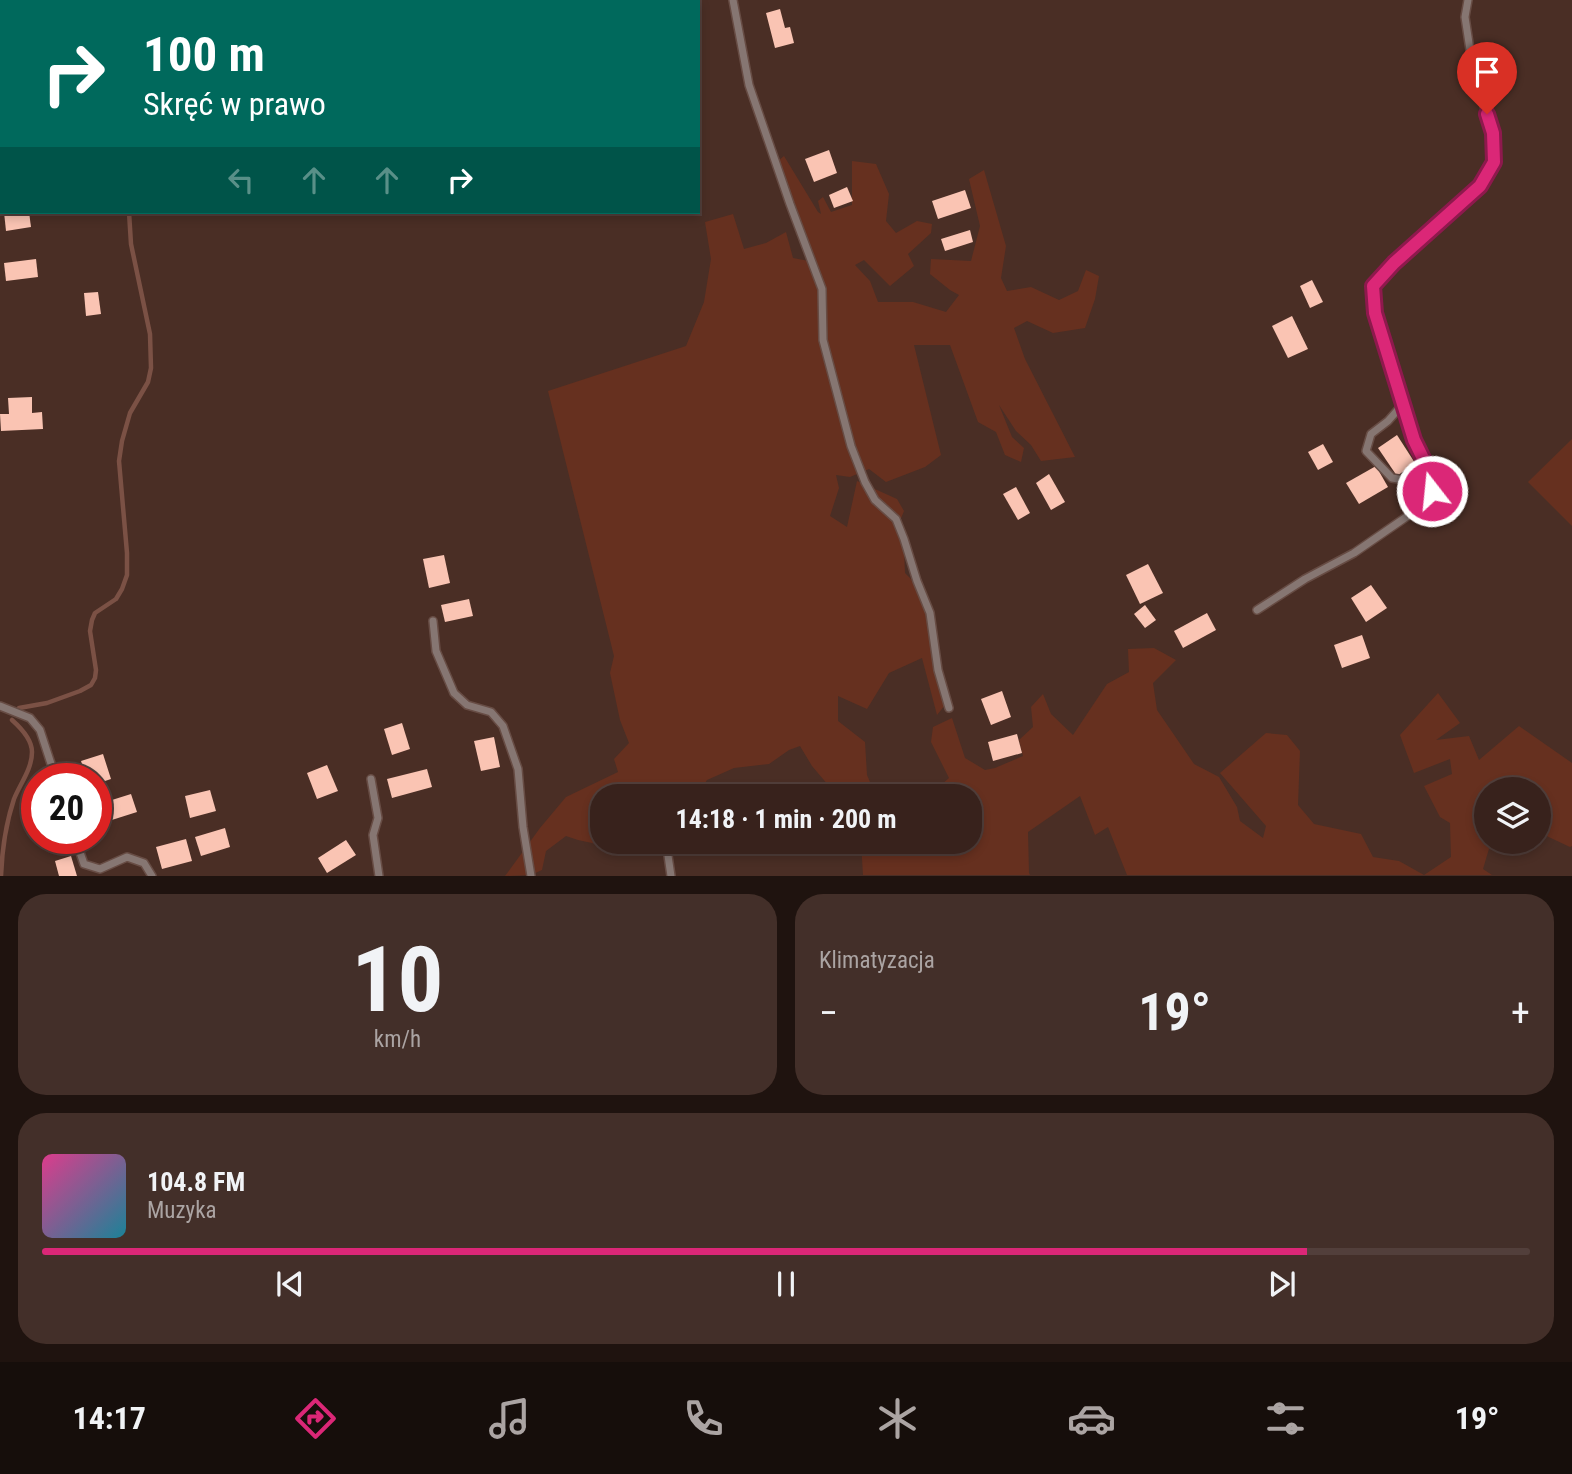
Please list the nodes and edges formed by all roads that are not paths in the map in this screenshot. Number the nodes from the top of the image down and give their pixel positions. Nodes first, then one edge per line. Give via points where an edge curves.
1 (733, 0) edge
2 (1468, 0) edge
3 (1403, 404) junction
4 (1424, 460) junction
5 (1257, 610) dead end
6 (433, 621) dead end
7 (0, 706) edge
8 (949, 708) dead end
9 (51, 763) edge
10 (371, 779) dead end
11 (81, 854) edge
12 (668, 854) edge
13 (152, 876) edge
14 (379, 876) edge
15 (531, 876) edge
16 (671, 876) edge

1 - 8 lane via 750,85 822,289 823,340 851,446 864,482 896,519 904,539 930,614
2 - 3 lane via 1465,17 1474,76 1493,133 1494,162 1480,186 1373,286 1375,313
3 - 4 lane
3 - 4 lane via 1371,434 1366,451 1392,478 1401,480 1410,481
4 - 5 lane via 1433,479 1432,491 1415,511
6 - 15 lane via 436,650 454,693 467,705 491,712 503,726 518,769
7 - 9 lane via 30,718 40,730
10 - 14 lane via 378,818 373,835
11 - 13 lane via 84,864 100,869 127,857 145,863
12 - 16 lane

